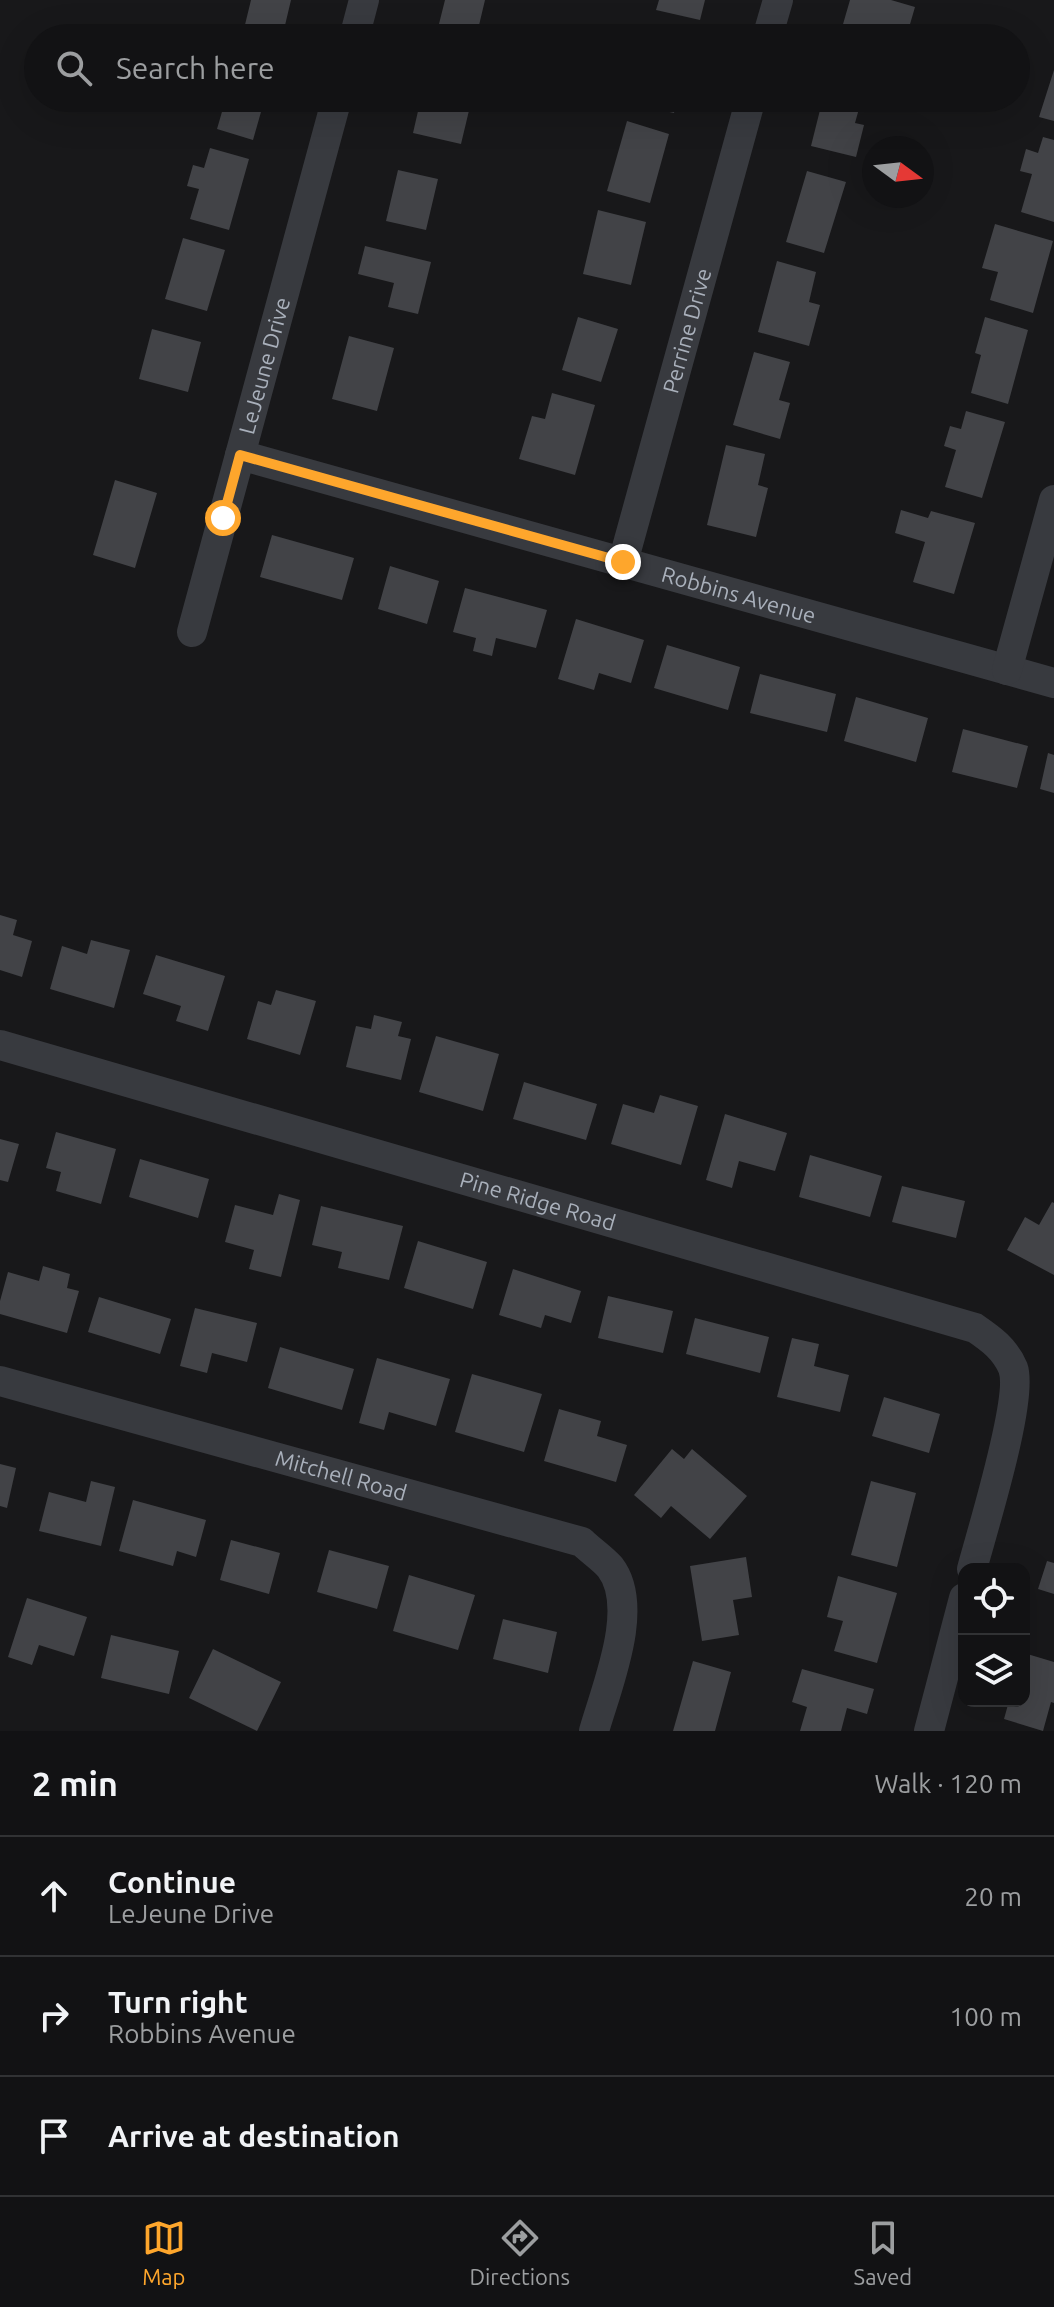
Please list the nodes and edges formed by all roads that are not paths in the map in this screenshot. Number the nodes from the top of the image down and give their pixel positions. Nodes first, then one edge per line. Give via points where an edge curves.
1 (364, 0) edge
2 (778, 0) edge
3 (358, 24) edge
4 (771, 24) edge
5 (333, 112) edge
6 (747, 112) edge
7 (240, 455) junction
8 (1054, 500) edge
9 (623, 562) junction
10 (192, 632) dead end
11 (1007, 670) junction
12 (1054, 683) edge
13 (0, 1045) edge
14 (0, 1381) edge
15 (974, 1563) edge
16 (958, 1621) edge
17 (594, 1731) edge
18 (929, 1731) edge

1 - 3 street
2 - 4 street
5 - 7 street, LeJeune Drive
6 - 9 street, Perrine Drive
7 - 9 street, Robbins Avenue
7 - 10 street, LeJeune Drive
8 - 11 street
9 - 11 street, Robbins Avenue
11 - 12 street, Robbins Avenue
13 - 15 street, Pine Ridge Road via 975,1328 999,1345 1014,1370 1012,1417
14 - 17 street, Mitchell Road via 582,1542 610,1568 622,1592 622,1632
16 - 18 street

